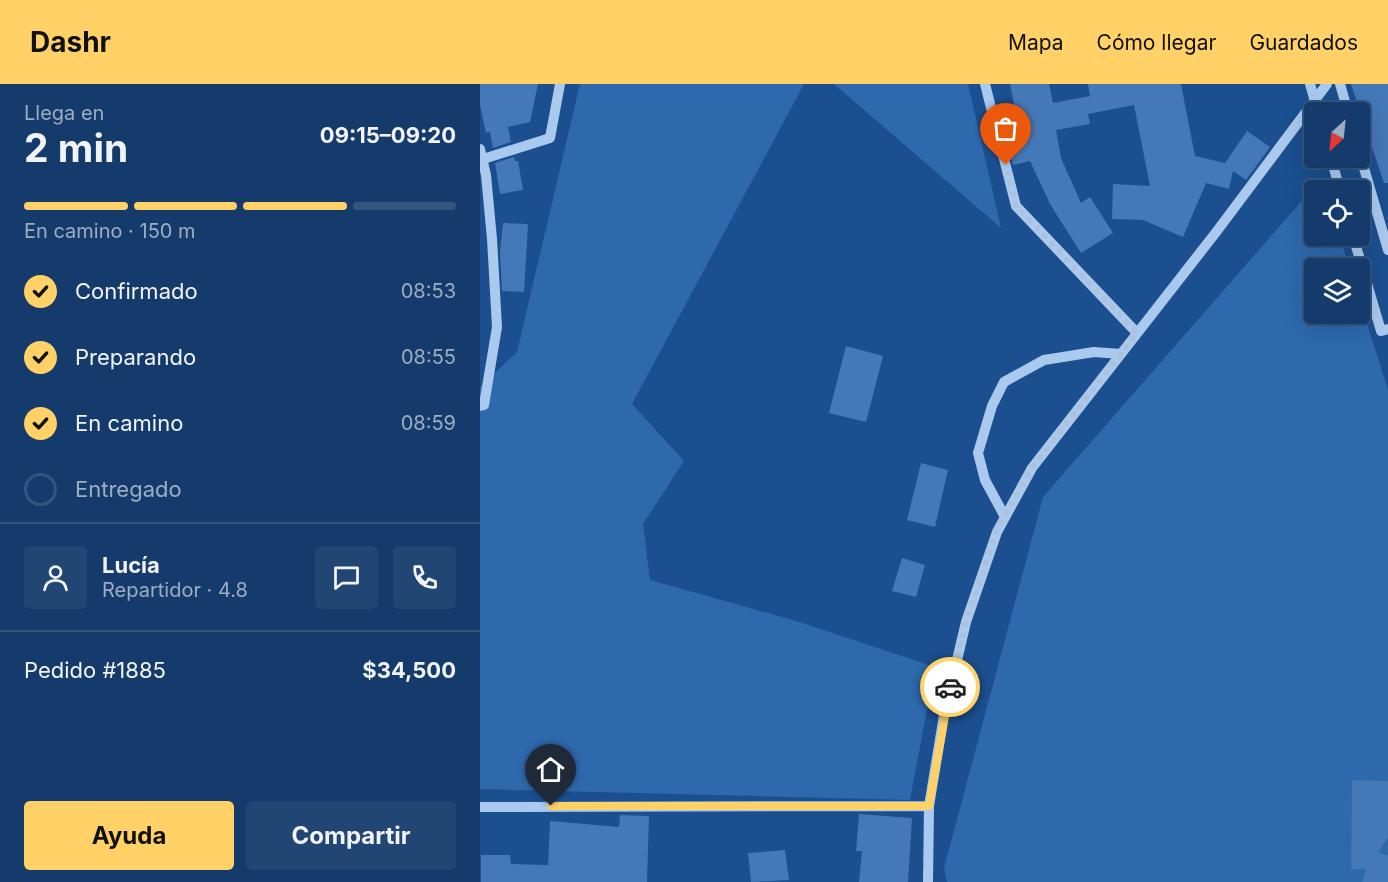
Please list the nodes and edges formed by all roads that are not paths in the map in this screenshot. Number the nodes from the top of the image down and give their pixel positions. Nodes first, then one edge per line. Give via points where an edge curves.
1 (560, 84) edge
2 (985, 84) edge
3 (1310, 84) edge
4 (1327, 84) edge
5 (1340, 84) edge
6 (1314, 101) junction
7 (1345, 102) edge
8 (481, 156) edge
9 (1364, 168) edge
10 (1356, 246) edge
11 (1388, 250) edge
12 (1385, 330) edge
13 (1137, 333) junction
14 (1120, 354) junction
15 (482, 405) edge
16 (1005, 517) junction
17 (929, 806) junction
18 (480, 807) edge
19 (928, 882) edge

1 - 8 street via 550,138
2 - 13 street via 1016,206
3 - 6 street
4 - 6 street
5 - 7 street
6 - 13 street
8 - 15 street via 492,239 497,327
9 - 11 street
10 - 12 street
13 - 14 street
14 - 16 street via 1032,468
14 - 16 street via 1094,352 1044,360 1004,382 992,406 978,453 985,480
16 - 17 street via 996,532 966,622 944,715
17 - 18 street
17 - 19 street

